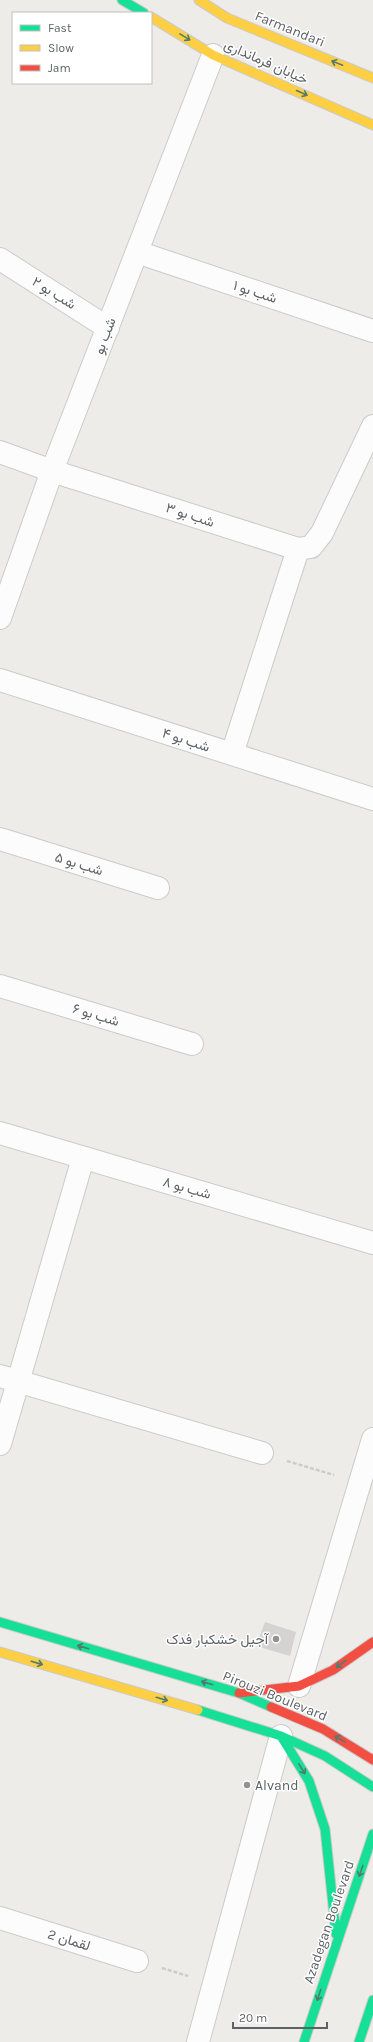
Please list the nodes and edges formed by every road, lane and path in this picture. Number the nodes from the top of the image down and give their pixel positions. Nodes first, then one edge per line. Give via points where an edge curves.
1 (122, 0) edge
2 (199, 0) edge
3 (142, 12) edge
4 (152, 18) edge
5 (213, 55) junction
6 (373, 78) edge
7 (373, 125) edge
8 (137, 252) junction
9 (0, 259) edge
10 (108, 328) junction
11 (373, 331) edge
12 (373, 426) edge
13 (0, 452) edge
14 (52, 471) junction
15 (298, 549) junction
16 (0, 618) edge
17 (0, 680) edge
18 (232, 754) junction
19 (373, 799) edge
20 (0, 839) edge
21 (158, 888) dead end
22 (0, 986) edge
23 (192, 1044) dead end
24 (0, 1133) edge
25 (82, 1158) junction
26 (373, 1243) edge
27 (9, 1379) edge
28 (373, 1440) edge
29 (0, 1444) edge
30 (262, 1453) joint
31 (360, 1483) junction
32 (0, 1622) edge
33 (373, 1642) edge
34 (0, 1652) edge
35 (299, 1686) junction
36 (239, 1693) junction
37 (281, 1736) junction
38 (373, 1760) edge
39 (373, 1787) edge
40 (373, 1834) edge
41 (0, 1918) edge
42 (337, 1940) junction
43 (137, 1961) joint
44 (214, 1984) junction
45 (373, 2000) edge
46 (198, 2042) edge
47 (304, 2042) edge
48 (359, 2042) edge

1 - 3 main road
6 -> 2 main road, Farmandari via 228,18
4 -> 5 main road, خیابان فرمانداری
5 -> 7 main road, خیابان فرمانداری
5 - 8 street, شب بو
8 - 10 street, شب بو
8 - 11 street, شب بو ۱
9 - 10 street, شب بو ۲
10 - 14 street, شب بو
12 - 15 street via 322,533 312,547
13 - 14 street, شب بو ۳
14 - 15 street, شب بو ۳
14 - 16 street, شب بو
15 - 18 street
17 - 18 street, شب بو ۴
18 - 19 street, شب بو ۴
20 - 21 street, شب بو ۵
22 - 23 street, شب بو ۶
24 - 25 street, شب بو ۸
25 - 26 street, شب بو ۸
25 - 27 street
27 - 29 street
27 - 30 street
28 - 31 street
30 - 31 path
31 - 35 street
36 -> 32 main road, Pirouzi Boulevard
33 -> 35 main road via 333,1670
34 -> 37 main road
35 - 36 main road
38 -> 36 main road, Pirouzi Boulevard via 323,1729
37 - 39 main road via 326,1756
37 -> 42 main road via 309,1781 325,1829
37 - 44 street
40 -> 42 main road, Azadegan Boulevard
41 - 43 street, لقمان 2
42 -> 47 main road, Azadegan Boulevard
43 - 44 path
44 - 46 street
45 - 48 main road

